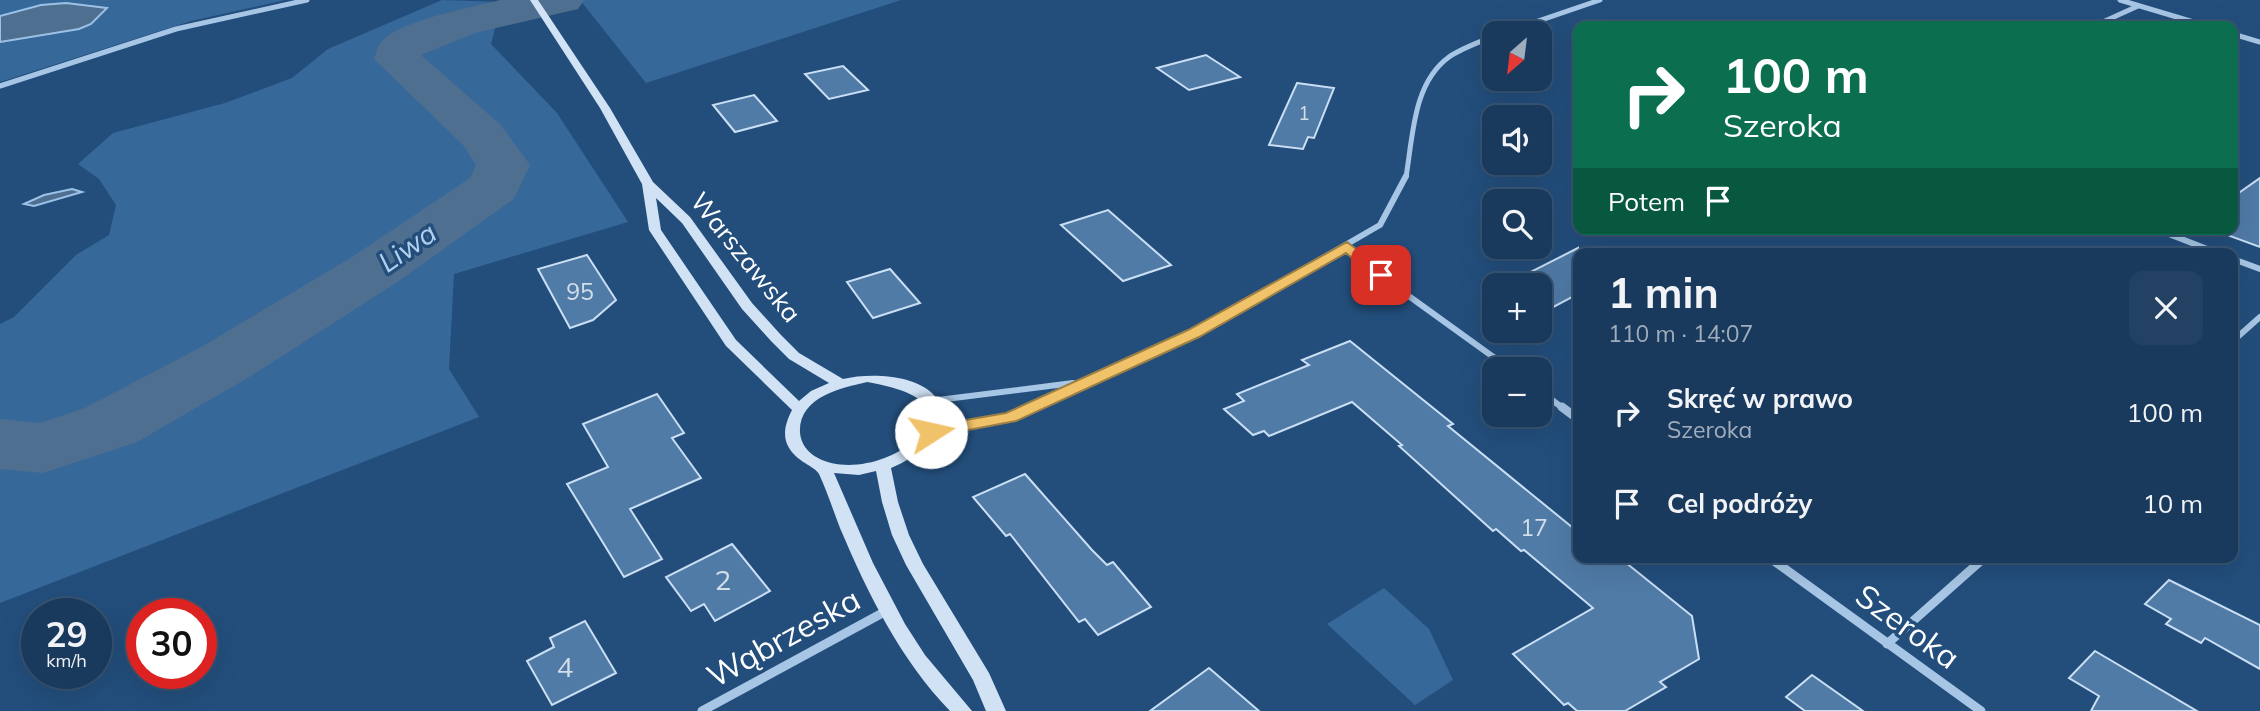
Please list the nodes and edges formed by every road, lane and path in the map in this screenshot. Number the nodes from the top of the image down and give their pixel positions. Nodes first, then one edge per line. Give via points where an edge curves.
1 (307, 0) edge
2 (534, 0) edge
3 (1600, 0) edge
4 (2120, 0) edge
5 (2138, 5) junction
6 (1538, 21) edge
7 (2104, 21) edge
8 (2191, 21) edge
9 (2238, 35) edge
10 (1482, 41) edge
11 (2260, 42) edge
12 (0, 86) edge
13 (648, 184) junction
14 (2171, 235) edge
15 (1347, 246) junction
16 (2204, 248) edge
17 (2238, 260) edge
18 (2260, 269) edge
19 (2260, 317) edge
20 (2238, 337) edge
21 (1493, 357) edge
22 (1081, 382) junction
23 (840, 383) junction
24 (1552, 400) edge
25 (930, 401) junction
26 (799, 409) junction
27 (1573, 415) edge
28 (931, 432) junction
29 (883, 466) junction
30 (824, 467) junction
31 (1777, 563) edge
32 (1978, 563) edge
33 (888, 610) junction
34 (1887, 644) junction
35 (702, 711) edge
36 (962, 711) edge
37 (996, 711) edge
38 (1981, 711) edge

1 - 12 street via 176,29
2 - 13 main road, Warszawska
3 - 6 street
4 - 5 street
5 - 7 street
5 - 8 street
9 - 11 street
10 - 15 street via 1450,56 1428,77 1399,196 1380,225
13 - 23 main road, Warszawska via 686,220 747,306 776,338 794,356
13 - 26 main road, Warszawska via 654,230 731,343
14 - 16 street
15 - 21 street
15 - 22 street via 1193,333
17 - 18 street
19 - 20 street
22 - 25 street
22 - 28 street via 1010,418
23 - 25 main road via 894,380 916,387
23 - 26 main road via 816,394
24 - 27 street
25 - 28 main road via 935,415
26 - 30 main road via 791,425 791,441 801,455
28 - 29 main road via 921,445
29 - 30 main road
29 - 37 main road via 896,532 932,598 982,672
30 - 33 main road via 848,531
31 - 34 street, Szeroka
32 - 34 street
33 - 35 street, Wąbrzeska
33 - 36 main road via 941,692
34 - 38 street, Szeroka

